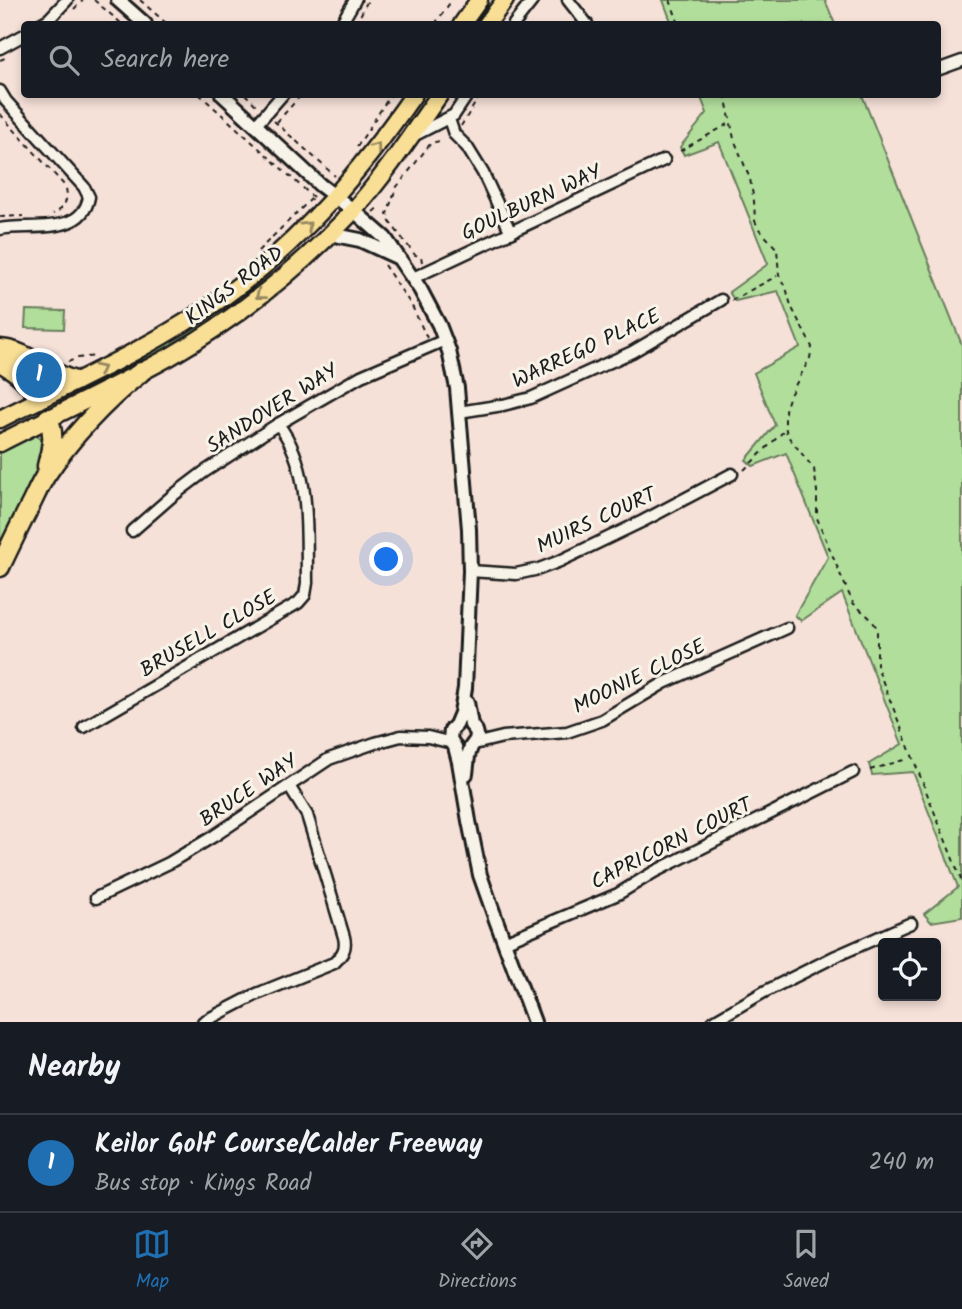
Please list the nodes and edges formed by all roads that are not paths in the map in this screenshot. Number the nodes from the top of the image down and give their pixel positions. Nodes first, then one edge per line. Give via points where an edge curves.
1 (67, 0) edge
2 (118, 0) edge
3 (355, 0) edge
4 (479, 0) edge
5 (505, 0) edge
6 (533, 0) edge
7 (568, 0) edge
8 (45, 21) edge
9 (142, 21) edge
10 (343, 21) edge
11 (464, 21) edge
12 (490, 21) edge
13 (516, 21) edge
14 (585, 21) edge
15 (21, 36) edge
16 (0, 48) edge
17 (962, 61) edge
18 (941, 69) edge
19 (0, 92) edge
20 (226, 98) edge
21 (280, 98) edge
22 (411, 98) edge
23 (437, 98) edge
24 (466, 98) edge
25 (449, 119) junction
26 (256, 125) junction
27 (411, 137) junction
28 (664, 160) dead end
29 (329, 192) junction
30 (359, 215) junction
31 (0, 229) edge
32 (511, 233) junction
33 (330, 234) junction
34 (400, 258) junction
35 (413, 278) junction
36 (721, 300) road end
37 (445, 340) junction
38 (0, 349) edge
39 (0, 362) edge
40 (141, 372) junction
41 (75, 382) junction
42 (39, 399) junction
43 (459, 411) junction
44 (48, 418) junction
45 (0, 419) edge
46 (278, 424) junction
47 (0, 443) edge
48 (732, 474) road end
49 (44, 477) junction
50 (132, 531) dead end
51 (0, 567) edge
52 (470, 570) junction
53 (787, 628) dead end
54 (465, 688) junction
55 (455, 726) junction
56 (472, 726) junction
57 (84, 727) dead end
58 (428, 737) junction
59 (503, 737) junction
60 (454, 745) junction
61 (473, 745) junction
62 (853, 772) dead end
63 (289, 786) junction
64 (464, 788) junction
65 (96, 898) dead end
66 (911, 923) dead end
67 (504, 942) junction
68 (203, 1022) edge
69 (534, 1022) edge
70 (712, 1022) edge

1 - 8 street
2 - 9 street
3 - 10 street
4 - 11 main road
5 - 12 main road
6 - 13 street
7 - 14 street
15 - 16 street
17 - 18 street
19 - 31 street via 89,197 82,214 61,226
20 - 26 street
21 - 26 street
29 -> 22 main road, KINGS ROAD via 364,164
23 - 27 main road, KINGS ROAD
24 - 25 street
25 - 27 street
25 - 32 street via 452,131 483,173
26 - 29 street
27 - 30 main road, KINGS ROAD via 370,191
28 - 32 street, GOULBURN WAY
29 - 30 street
41 -> 29 main road, KINGS ROAD via 171,331 226,295 289,243
30 - 33 main road, KINGS ROAD
30 - 34 street
32 - 35 street, GOULBURN WAY
33 - 34 street via 360,240
33 -> 40 main road, KINGS ROAD via 240,310
34 - 35 street
35 - 37 street
36 - 43 street, WARREGO PLACE via 632,352 531,398
37 - 43 street
37 - 46 street, SANDOVER WAY via 361,376
38 - 41 highway via 25,355
39 - 42 highway via 23,377
40 - 44 main road, KINGS ROAD
40 - 49 highway via 84,424
41 - 42 main road, KINGS ROAD
42 - 44 main road
42 - 45 main road, KINGS ROAD
43 - 52 street
44 - 47 main road, KINGS ROAD
44 - 49 highway via 54,441
46 - 50 street, SANDOVER WAY via 204,472
46 - 57 street, BRUSELL CLOSE via 298,462 305,498 305,595
48 - 52 street, MUIRS COURT via 539,569 516,573
49 - 51 highway
52 - 54 street
53 - 59 street, MOONIE CLOSE via 664,683 602,720 567,732
54 - 55 street
54 - 56 street
55 - 56 street
55 - 58 street, BRUCE WAY
55 - 60 street via 450,735
56 - 59 street, MOONIE CLOSE
56 - 61 street via 477,735
58 - 60 street, BRUCE WAY
58 - 63 street, BRUCE WAY via 401,736 329,759
59 - 61 street, MOONIE CLOSE
60 - 61 street via 463,749
60 - 64 street
61 - 64 street
62 - 67 street, CAPRICORN COURT via 618,894
63 - 65 street, BRUCE WAY via 169,863
63 - 68 street via 307,815 346,943 342,954 334,963
64 - 67 street via 481,875
66 - 70 street via 836,956
67 - 69 street

